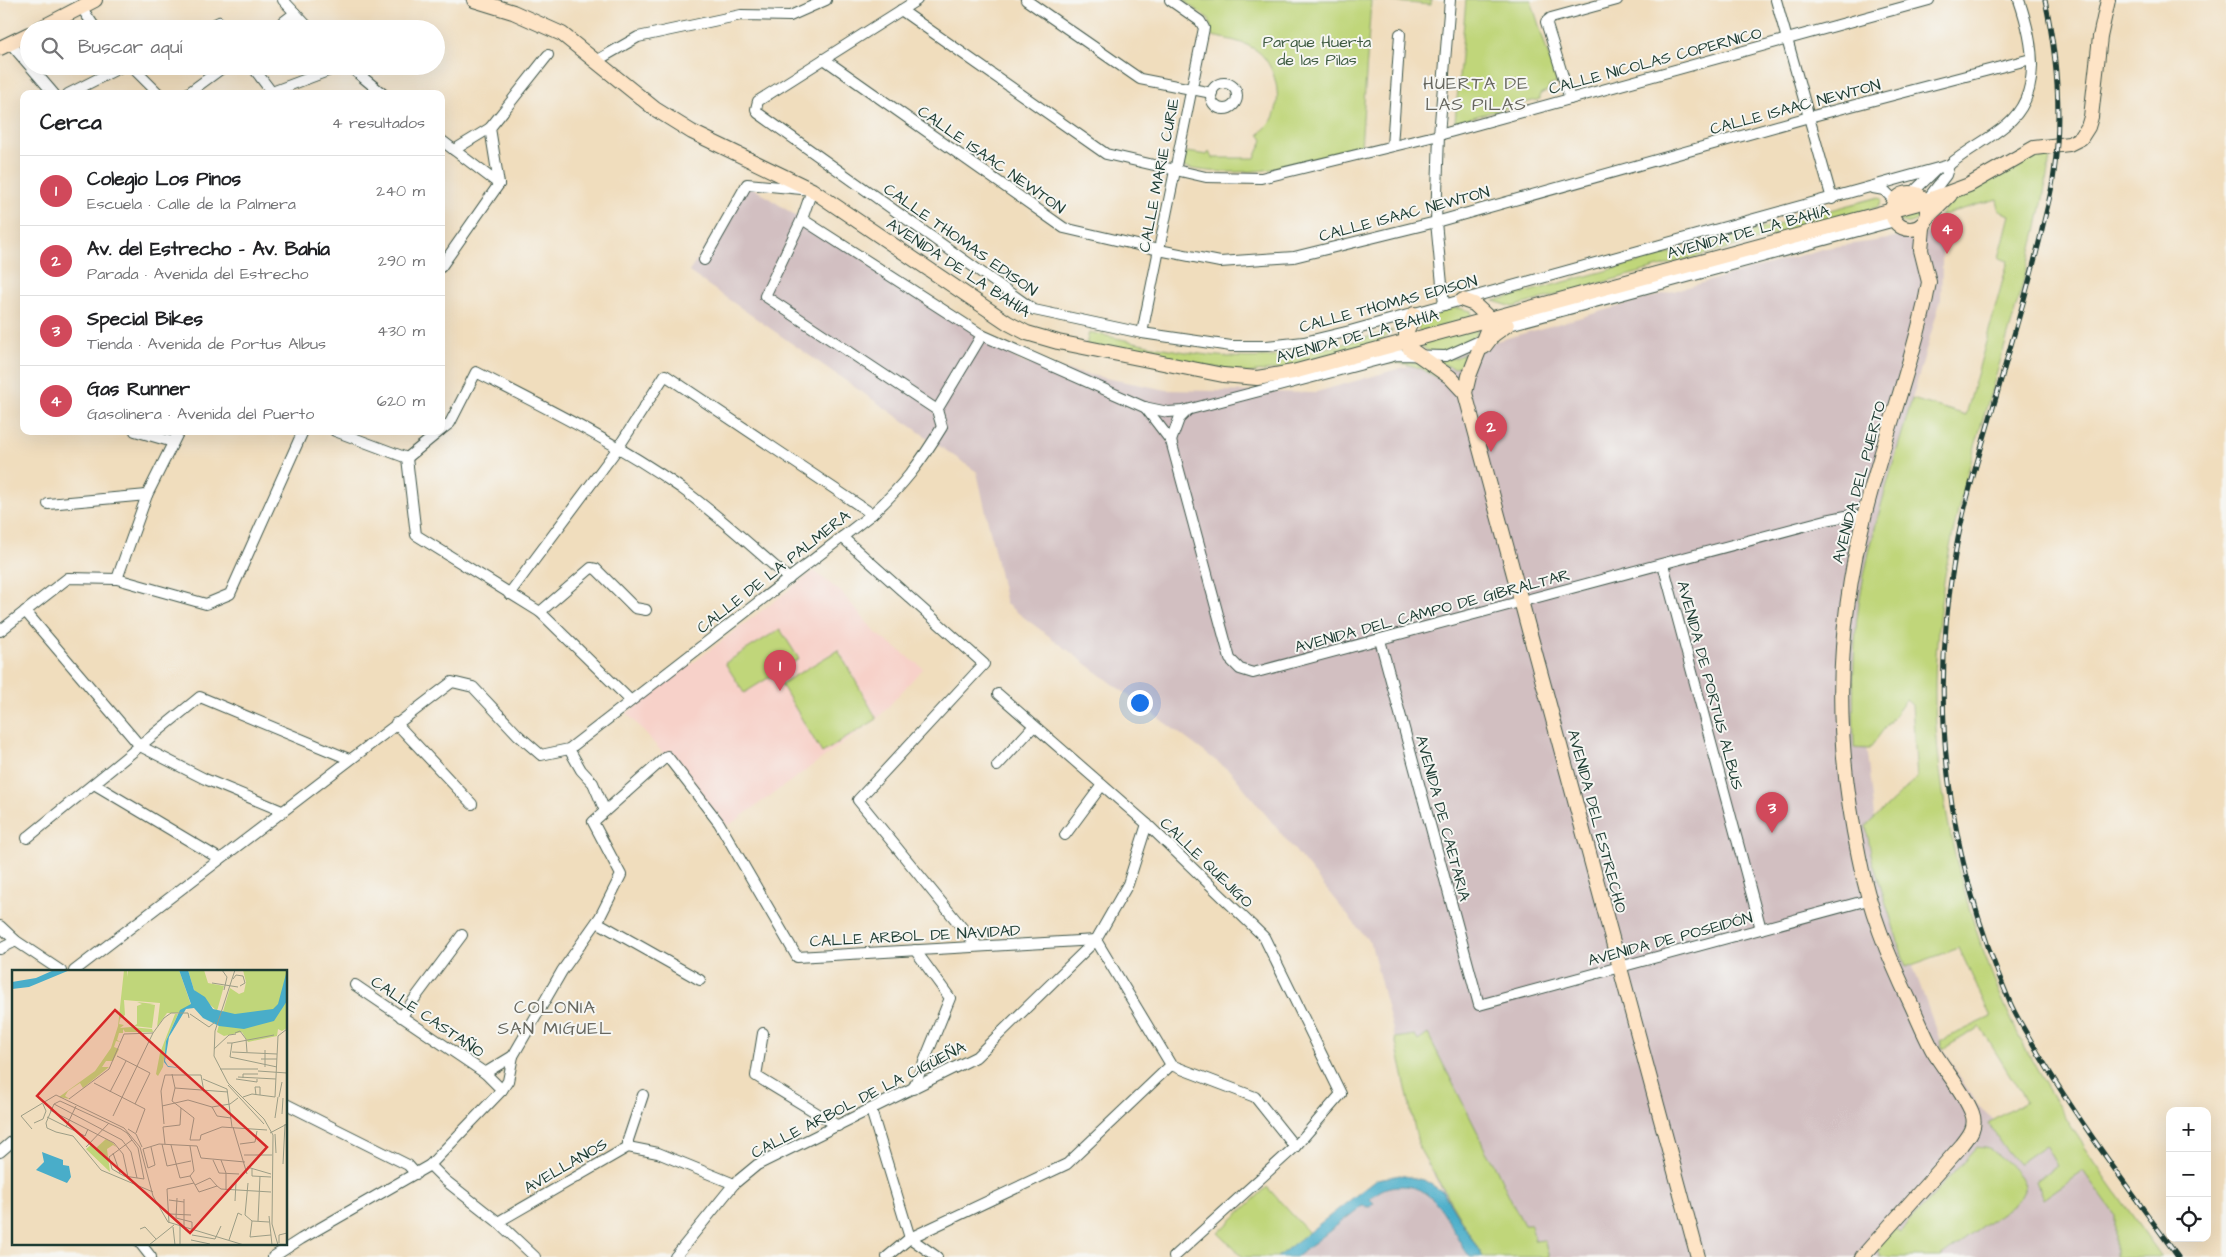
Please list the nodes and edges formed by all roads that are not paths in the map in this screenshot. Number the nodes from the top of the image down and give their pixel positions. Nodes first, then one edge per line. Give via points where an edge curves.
1 (95, 0) edge
2 (283, 0) edge
3 (474, 0) edge
4 (826, 0) edge
5 (917, 0) edge
6 (1026, 0) edge
7 (1170, 0) edge
8 (1450, 0) edge
9 (1617, 0) edge
10 (1776, 0) edge
11 (1929, 0) edge
12 (2019, 0) edge
13 (2108, 0) edge
14 (81, 8) junction
15 (901, 10) junction
16 (294, 13) junction
17 (57, 20) edge
18 (90, 20) edge
19 (285, 20) edge
20 (301, 20) edge
21 (1400, 34) dead end
22 (20, 38) edge
23 (1787, 39) junction
24 (5, 46) edge
25 (548, 55) dead end
26 (20, 58) edge
27 (824, 59) junction
28 (2031, 59) junction
29 (596, 61) junction
30 (37, 75) edge
31 (105, 75) edge
32 (140, 75) edge
33 (213, 75) edge
34 (259, 75) edge
35 (318, 75) edge
36 (360, 75) edge
37 (1191, 89) junction
38 (50, 90) edge
39 (76, 90) edge
40 (155, 90) edge
41 (192, 90) edge
42 (271, 90) edge
43 (281, 90) edge
44 (379, 90) edge
45 (1212, 93) dead end
46 (1570, 98) junction
47 (1809, 117) junction
48 (490, 128) junction
49 (1439, 135) junction
50 (445, 143) edge
51 (1392, 146) junction
52 (454, 150) junction
53 (1949, 165) junction
54 (1936, 169) junction
55 (1174, 171) junction
56 (499, 184) junction
57 (1873, 188) junction
58 (812, 190) junction
59 (1953, 192) junction
60 (1911, 194) junction
61 (1832, 199) junction
62 (1926, 200) junction
63 (1896, 215) junction
64 (802, 218) junction
65 (1926, 218) junction
66 (1436, 222) junction
67 (1158, 250) junction
68 (1921, 250) junction
69 (704, 260) dead end
70 (445, 261) edge
71 (1462, 300) junction
72 (1444, 305) junction
73 (1414, 314) junction
74 (1489, 318) junction
75 (1507, 325) junction
76 (1142, 333) junction
77 (982, 334) junction
78 (1483, 340) junction
79 (1406, 341) junction
80 (1417, 354) junction
81 (1472, 367) junction
82 (1465, 393) junction
83 (1144, 407) junction
84 (937, 410) junction
85 (1188, 410) junction
86 (445, 427) edge
87 (148, 435) edge
88 (177, 435) edge
89 (301, 435) edge
90 (346, 435) edge
91 (436, 435) edge
92 (1171, 440) junction
93 (173, 442) junction
94 (618, 448) junction
95 (407, 458) junction
96 (147, 495) junction
97 (48, 504) dead end
98 (872, 514) junction
99 (1864, 517) junction
100 (842, 537) junction
101 (1663, 564) junction
102 (117, 579) junction
103 (788, 579) junction
104 (509, 594) junction
105 (1522, 601) junction
106 (646, 610) dead end
107 (24, 611) junction
108 (540, 612) junction
109 (0, 632) edge
110 (1380, 640) junction
111 (998, 694) dead end
112 (630, 700) junction
113 (396, 723) junction
114 (1033, 727) junction
115 (140, 746) junction
116 (569, 749) junction
117 (350, 759) junction
118 (997, 766) dead end
119 (94, 784) junction
120 (1102, 785) junction
121 (472, 804) dead end
122 (282, 811) junction
123 (605, 811) junction
124 (1147, 824) junction
125 (1065, 835) dead end
126 (27, 838) dead end
127 (220, 859) junction
128 (1868, 900) junction
129 (597, 922) junction
130 (0, 926) edge
131 (1762, 929) junction
132 (462, 935) dead end
133 (1096, 940) junction
134 (16, 942) junction
135 (978, 946) junction
136 (0, 949) edge
137 (915, 950) junction
138 (1619, 967) junction
139 (59, 970) edge
140 (75, 970) edge
141 (700, 980) dead end
142 (355, 985) dead end
143 (1480, 1005) joint
144 (400, 1017) junction
145 (763, 1033) dead end
146 (513, 1056) junction
147 (1171, 1065) junction
148 (485, 1072) junction
149 (913, 1089) junction
150 (502, 1090) junction
151 (643, 1095) dead end
152 (288, 1105) edge
153 (871, 1110) junction
154 (838, 1126) junction
155 (12, 1142) edge
156 (628, 1146) junction
157 (1295, 1147) junction
158 (0, 1152) edge
159 (430, 1165) junction
160 (416, 1174) junction
161 (734, 1184) junction
162 (498, 1222) junction
163 (910, 1238) junction
164 (141, 1244) edge
165 (151, 1257) edge
166 (273, 1257) edge
167 (535, 1257) edge
168 (675, 1257) edge
169 (887, 1257) edge
170 (937, 1257) edge
171 (1174, 1257) edge
172 (1698, 1257) edge
173 (1862, 1257) edge

1 - 14 street
2 - 16 street
3 - 29 street, AVENIDA DE LA BAHÍA via 513,12 562,34
4 - 29 street via 790,16 741,16 638,37
5 - 15 street
6 - 37 street via 1140,79
7 - 37 street, CALLE MARIE CURIE via 1204,28
8 - 49 street
9 - 46 street via 1551,18 1546,23
10 - 23 street
11 - 23 street, CALLE NICOLAS COPERNICO
12 - 28 street
13 - 59 street, AVENIDA DE LA BAHÍA via 2100,37 2091,117 2081,138 2070,144 2034,148
14 - 17 street
14 - 18 street
15 - 27 street
15 - 55 street, CALLE NICOLAS COPERNICO via 1106,154
16 - 19 street
16 - 20 street
21 - 51 street
22 - 24 street
23 - 46 street, CALLE NICOLAS COPERNICO
23 - 47 street
24 - 26 street
25 - 48 street
27 - 67 street, CALLE ISAAC NEWTON via 1064,228
27 - 76 street, CALLE THOMAS EDISON via 758,101 758,114 1034,310
28 - 47 street, CALLE ISAAC NEWTON
28 - 53 street via 2031,86 2016,117
29 - 58 street, AVENIDA DE LA BAHÍA via 655,109 692,132
30 - 38 street
31 - 39 street
32 - 40 street
33 - 41 street
34 - 42 street
35 - 43 street
36 - 44 street
37 - 45 street
37 - 55 street, CALLE MARIE CURIE
46 - 49 street, CALLE NICOLAS COPERNICO
47 - 61 street
47 - 66 street, CALLE ISAAC NEWTON
48 - 52 street
48 - 56 street
49 - 51 street, CALLE NICOLAS COPERNICO
49 - 66 street
50 - 52 street
51 - 55 street, CALLE NICOLAS COPERNICO via 1260,178 1206,177
52 - 56 street
53 - 54 street, CALLE THOMAS EDISON
53 - 62 street via 1946,175
54 - 57 street, CALLE THOMAS EDISON
54 - 60 street
55 - 67 street, CALLE MARIE CURIE
56 - 70 street
57 - 61 street, CALLE THOMAS EDISON
57 - 63 street via 1884,190
58 - 64 street
58 - 69 street via 746,184
58 - 79 street, AVENIDA DE LA BAHÍA via 1008,323 1049,339 1243,378 1293,372
59 - 62 street, AVENIDA DE LA BAHÍA
59 - 65 street
60 - 62 street
60 - 63 street
61 - 71 street, CALLE THOMAS EDISON
62 - 63 street, AVENIDA DE LA BAHÍA
62 - 65 street
63 - 65 street via 1918,226
63 - 68 street
63 - 74 street, AVENIDA DE LA BAHÍA
63 - 75 street, AVENIDA DE LA BAHÍA
64 - 77 street
64 - 84 street via 765,296
65 - 68 street
66 - 67 street, CALLE ISAAC NEWTON via 1294,257 1220,262
66 - 72 street
67 - 76 street, CALLE MARIE CURIE
68 - 99 street, AVENIDA DEL PUERTO via 1929,282 1926,298
71 - 72 street, CALLE THOMAS EDISON
71 - 74 street via 1474,304
72 - 73 street, CALLE THOMAS EDISON
73 - 76 street, CALLE THOMAS EDISON via 1304,342 1267,346 1231,346
73 - 79 street via 1406,332
74 - 78 street
74 - 79 street, AVENIDA DE LA BAHÍA
75 - 78 street, AVENIDA DE LA BAHÍA
75 - 81 street via 1493,335
77 - 83 street, AVENIDA DE LA BAHÍA
77 - 84 street
78 - 80 street, AVENIDA DE LA BAHÍA via 1446,356
78 - 81 street
79 - 80 street
80 - 82 street via 1450,377
80 - 85 street, AVENIDA DE LA BAHÍA via 1384,358
81 - 82 street
82 - 105 street, AVENIDA DEL ESTRECHO
83 - 85 street, AVENIDA DE LA BAHÍA via 1168,412
83 - 92 street, AVENIDA DEL CAMPO DE GIBRALTAR
84 - 98 street, CALLE DE LA PALMERA via 942,427 915,470
85 - 92 street via 1179,419
86 - 94 street via 476,372
87 - 93 street
88 - 93 street
89 - 102 street via 230,594 206,604
90 - 95 street
91 - 95 street
92 - 110 street, AVENIDA DEL CAMPO DE GIBRALTAR via 1234,665 1254,673
93 - 96 street
94 - 98 street via 665,375
94 - 103 street via 682,489
94 - 104 street
95 - 104 street via 416,535
96 - 97 street
96 - 102 street
98 - 100 street, CALLE DE LA PALMERA
99 - 101 street, AVENIDA DEL CAMPO DE GIBRALTAR via 1851,515 1826,520
99 - 128 street, AVENIDA DEL PUERTO via 1851,580 1840,688 1840,737 1845,782
100 - 103 street, CALLE DE LA PALMERA
100 - 135 street via 984,664 858,800
101 - 105 street, AVENIDA DEL CAMPO DE GIBRALTAR
101 - 131 street, AVENIDA DE PORTUS ALBUS
102 - 107 street via 68,578
103 - 112 street, CALLE DE LA PALMERA
104 - 108 street
105 - 110 street, AVENIDA DEL CAMPO DE GIBRALTAR
105 - 138 street, AVENIDA DEL ESTRECHO
106 - 108 street via 635,608 596,569 591,568
107 - 109 street
107 - 115 street
108 - 112 street
110 - 143 street, AVENIDA DE CAETARIA
111 - 114 street, CALLE QUEJIGO
112 - 116 street, CALLE DE LA PALMERA
113 - 116 street, CALLE DE LA PALMERA via 452,682 473,687 541,755
113 - 117 street, CALLE DE LA PALMERA
113 - 121 street
114 - 118 street
114 - 120 street, CALLE QUEJIGO
115 - 117 street via 200,696
115 - 119 street
115 - 122 street via 205,779
116 - 123 street via 593,783
117 - 122 street, CALLE DE LA PALMERA
119 - 126 street
119 - 127 street
120 - 124 street, CALLE QUEJIGO
120 - 125 street
122 - 127 street, CALLE DE LA PALMERA
123 - 129 street via 593,822 621,875
123 - 137 street, CALLE ARBOL DE NAVIDAD via 667,756 719,823 796,956
124 - 133 street, CALLE ARBOL DE LA CIGÜEÑA via 1128,884
124 - 157 street, CALLE QUEJIGO via 1264,937 1341,1094
127 - 140 street, CALLE DE LA PALMERA
128 - 131 street, AVENIDA DE POSEIDÓN
128 - 173 street, AVENIDA DEL PUERTO via 1889,957 1931,1047 1968,1106 1974,1123 1962,1145
129 - 141 street
129 - 146 street via 562,971
130 - 134 street
131 - 138 street, AVENIDA DE POSEIDÓN
132 - 144 street
133 - 135 street, CALLE ARBOL DE NAVIDAD
133 - 147 street
133 - 149 street, CALLE ARBOL DE LA CIGÜEÑA via 976,1057
134 - 136 street
134 - 139 street
135 - 137 street, CALLE ARBOL DE NAVIDAD
137 - 149 street via 950,998
138 - 143 street, AVENIDA DE POSEIDÓN
138 - 172 street, AVENIDA DEL ESTRECHO
142 - 144 street, CALLE CASTAÑO
144 - 148 street, CALLE CASTAÑO
145 - 154 street via 756,1076
146 - 148 street
146 - 150 street via 508,1081
147 - 157 street via 1255,1097
147 - 163 street via 1067,1164
148 - 150 street, CALLE CASTAÑO
149 - 153 street, CALLE ARBOL DE LA CIGÜEÑA
150 - 159 street
151 - 156 street
152 - 160 street via 408,1165
153 - 154 street, CALLE ARBOL DE LA CIGÜEÑA
153 - 163 street
154 - 161 street, CALLE ARBOL DE LA CIGÜEÑA via 757,1165
155 - 158 street
156 - 161 street, AVELLANOS via 658,1153
156 - 162 street, AVELLANOS
157 - 171 street
159 - 160 street
159 - 162 street via 446,1182
160 - 166 street
161 - 168 street, CALLE ARBOL DE LA CIGÜEÑA
162 - 167 street
163 - 169 street
163 - 170 street
164 - 165 street

